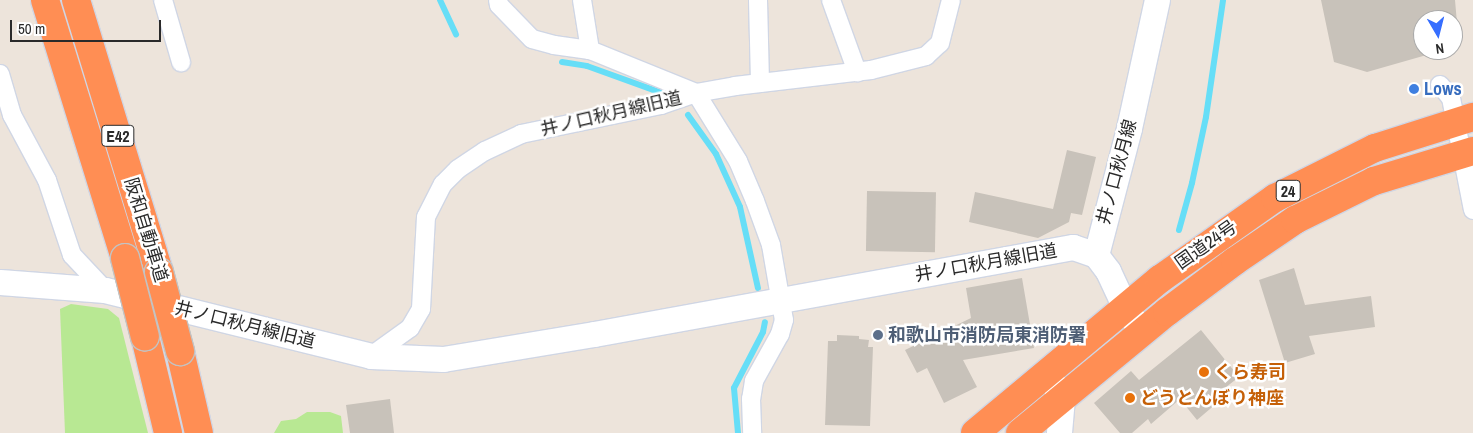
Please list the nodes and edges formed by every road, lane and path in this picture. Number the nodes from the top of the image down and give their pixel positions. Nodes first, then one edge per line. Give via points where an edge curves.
1 (45, 0) edge
2 (76, 0) edge
3 (163, 0) edge
4 (498, 0) edge
5 (582, 0) edge
6 (758, 0) edge
7 (831, 0) edge
8 (951, 0) edge
9 (1157, 0) edge
10 (590, 50) junction
11 (181, 62) dead end
12 (857, 72) junction
13 (0, 74) edge
14 (760, 83) junction
15 (1440, 85) dead end
16 (696, 94) junction
17 (6, 116) edge
18 (1464, 120) edge
19 (1468, 152) edge
20 (1473, 210) edge
21 (1096, 255) junction
22 (0, 282) edge
23 (105, 290) junction
24 (782, 301) junction
25 (1126, 307) junction
26 (1142, 332) junction
27 (371, 356) junction
28 (1047, 373) junction
29 (1062, 398) junction
30 (168, 433) edge
31 (199, 433) edge
32 (752, 433) edge
33 (975, 433) edge
34 (1020, 433) edge
35 (1059, 433) edge

1 - 30 highway, 阪和自動車道 / E42, bridge via 125,258
2 - 31 highway, 阪和自動車道 / E42, bridge via 159,272
3 - 11 street
4 - 10 street via 499,5 532,39
5 - 10 street
6 - 14 street
7 - 12 street
8 - 12 street, 井ノ口秋月線旧道 via 940,42 926,56
9 - 21 street, 井ノ口秋月線 via 1130,128
10 - 16 street
12 - 14 street, 井ノ口秋月線旧道
13 - 17 street
14 - 16 street, 井ノ口秋月線旧道
15 - 18 street
16 - 24 street via 738,161 756,201 771,245
16 - 27 street, 井ノ口秋月線旧道 via 661,106 521,134 458,169 443,184 426,217 421,309 410,328
17 - 23 street via 47,180 72,255
18 - 19 street
18 - 25 highway, 国道24号 / 24 via 1375,148 1275,198 1160,278
19 - 20 street
19 - 26 highway, 国道24号 / 24 via 1374,181 1295,220 1235,260
21 - 24 street, 井ノ口秋月線旧道 via 1073,247
21 - 25 street
22 - 23 street, 井ノ口秋月線旧道
23 - 27 street, 井ノ口秋月線旧道
24 - 27 street, 井ノ口秋月線旧道 via 443,359
24 - 32 street via 784,320 780,334 754,381
25 - 26 street
25 - 28 highway, 国道24号 / 24
26 - 29 highway, 国道24号 / 24
28 - 29 street
28 - 33 highway, 国道24号 / 24
29 - 34 highway, 国道24号 / 24
29 - 35 street

